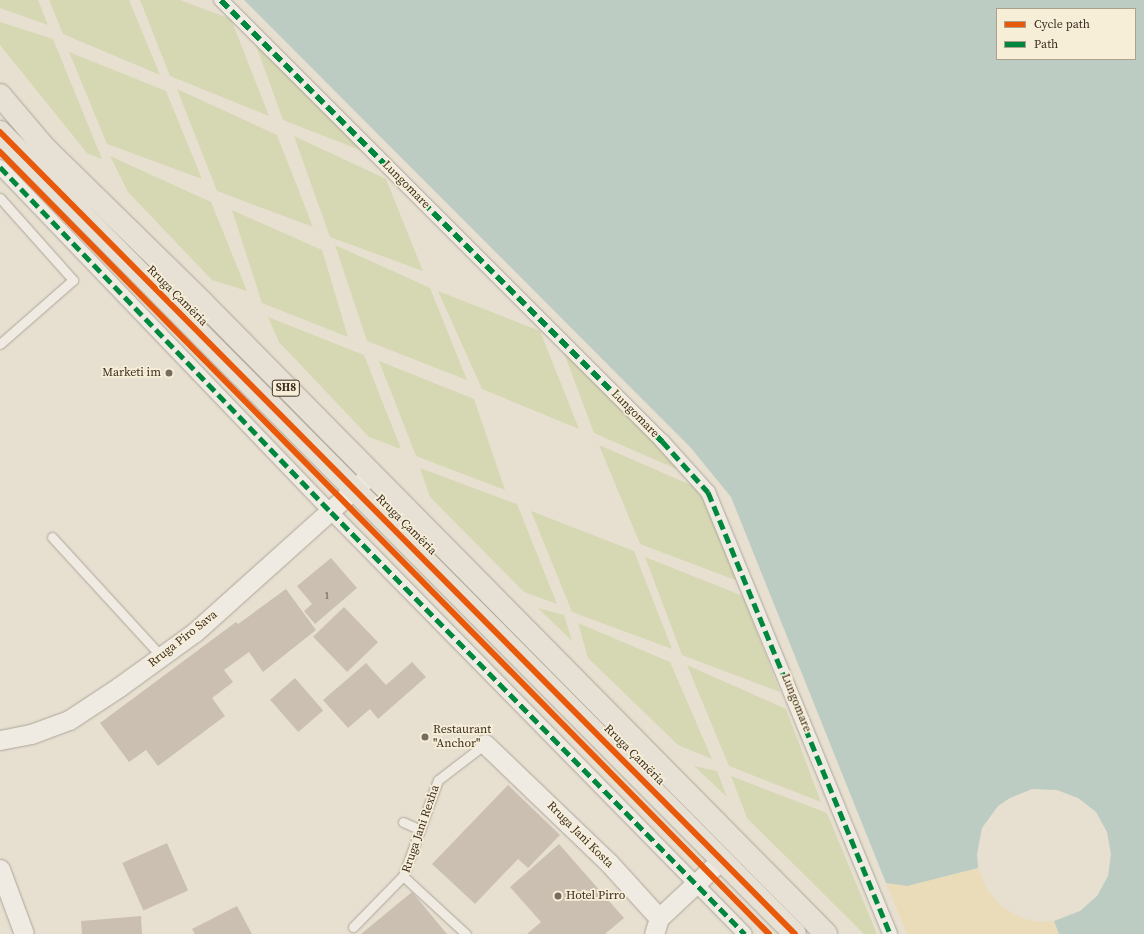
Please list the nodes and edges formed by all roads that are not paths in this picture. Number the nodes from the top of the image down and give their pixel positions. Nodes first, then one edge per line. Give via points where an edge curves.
1 (221, 0) edge
2 (1, 97) edge
3 (0, 132) edge
4 (0, 168) edge
5 (0, 198) edge
6 (0, 344) edge
7 (350, 494) junction
8 (52, 537) dead end
9 (162, 657) junction
10 (0, 740) edge
11 (485, 744) joint
12 (403, 822) dead end
13 (419, 829) junction
14 (722, 859) junction
15 (0, 869) edge
16 (403, 876) junction
17 (696, 884) junction
18 (656, 926) edge
19 (353, 927) dead end
20 (24, 934) edge
21 (466, 934) edge
22 (745, 934) edge
23 (796, 934) edge
24 (826, 934) edge
25 (890, 934) edge

1 - 25 street, Lungomare via 684,463 708,492
2 - 7 main road, Rruga Çamëria / SH8 via 44,148 150,252
3 - 7 main road, Rruga Çamëria
4 - 7 street
5 - 6 lane via 73,280
7 - 9 street, Rruga Piro Sava via 195,632
7 - 14 main road, Rruga Çamëria
7 - 17 street
7 - 24 main road, Rruga Çamëria
8 - 9 lane
9 - 10 street, Rruga Piro Sava via 69,720 31,734
11 - 13 lane, Rruga Jani Rexha via 438,780
11 - 18 street, Rruga Jani Kosta via 610,863
12 - 13 lane
13 - 16 lane, Rruga Jani Rexha
14 - 17 street
14 - 23 main road, Rruga Çamëria
15 - 20 street
16 - 19 lane
16 - 21 lane, Rruga Jani Rexha
17 - 18 street
17 - 22 street

